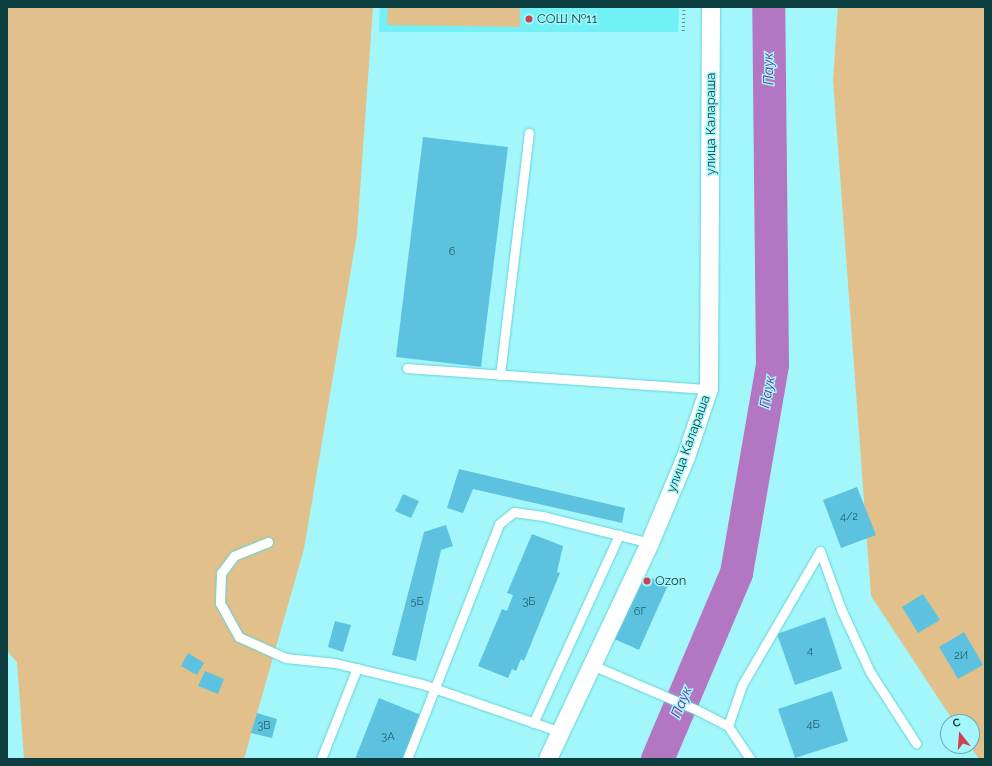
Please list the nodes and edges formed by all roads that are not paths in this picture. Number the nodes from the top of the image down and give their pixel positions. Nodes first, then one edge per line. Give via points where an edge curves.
1 (711, 7) edge
2 (529, 133) dead end
3 (407, 368) dead end
4 (500, 375) junction
5 (709, 389) junction
6 (619, 535) junction
7 (268, 542) dead end
8 (650, 543) junction
9 (592, 665) junction
10 (357, 668) junction
11 (435, 688) junction
12 (533, 723) junction
13 (728, 726) junction
14 (561, 732) junction
15 (916, 743) dead end
16 (321, 759) edge
17 (407, 759) edge
18 (548, 759) edge
19 (750, 759) edge

1 - 5 street, улица Калараша
2 - 4 lane
3 - 4 lane
4 - 5 lane
5 - 8 street, улица Калараша via 686,457
6 - 8 lane
6 - 11 lane via 543,516 514,512 499,524
6 - 12 lane
7 - 10 lane via 234,556 221,573 220,603 239,637 286,658
8 - 9 street, улица Калараша
9 - 13 lane via 698,710
9 - 14 street, улица Калараша
10 - 11 lane
10 - 16 lane
11 - 12 lane
11 - 17 lane
12 - 14 lane
13 - 15 lane via 742,685 820,551 841,608 870,672
13 - 19 lane
14 - 18 street, улица Калараша

